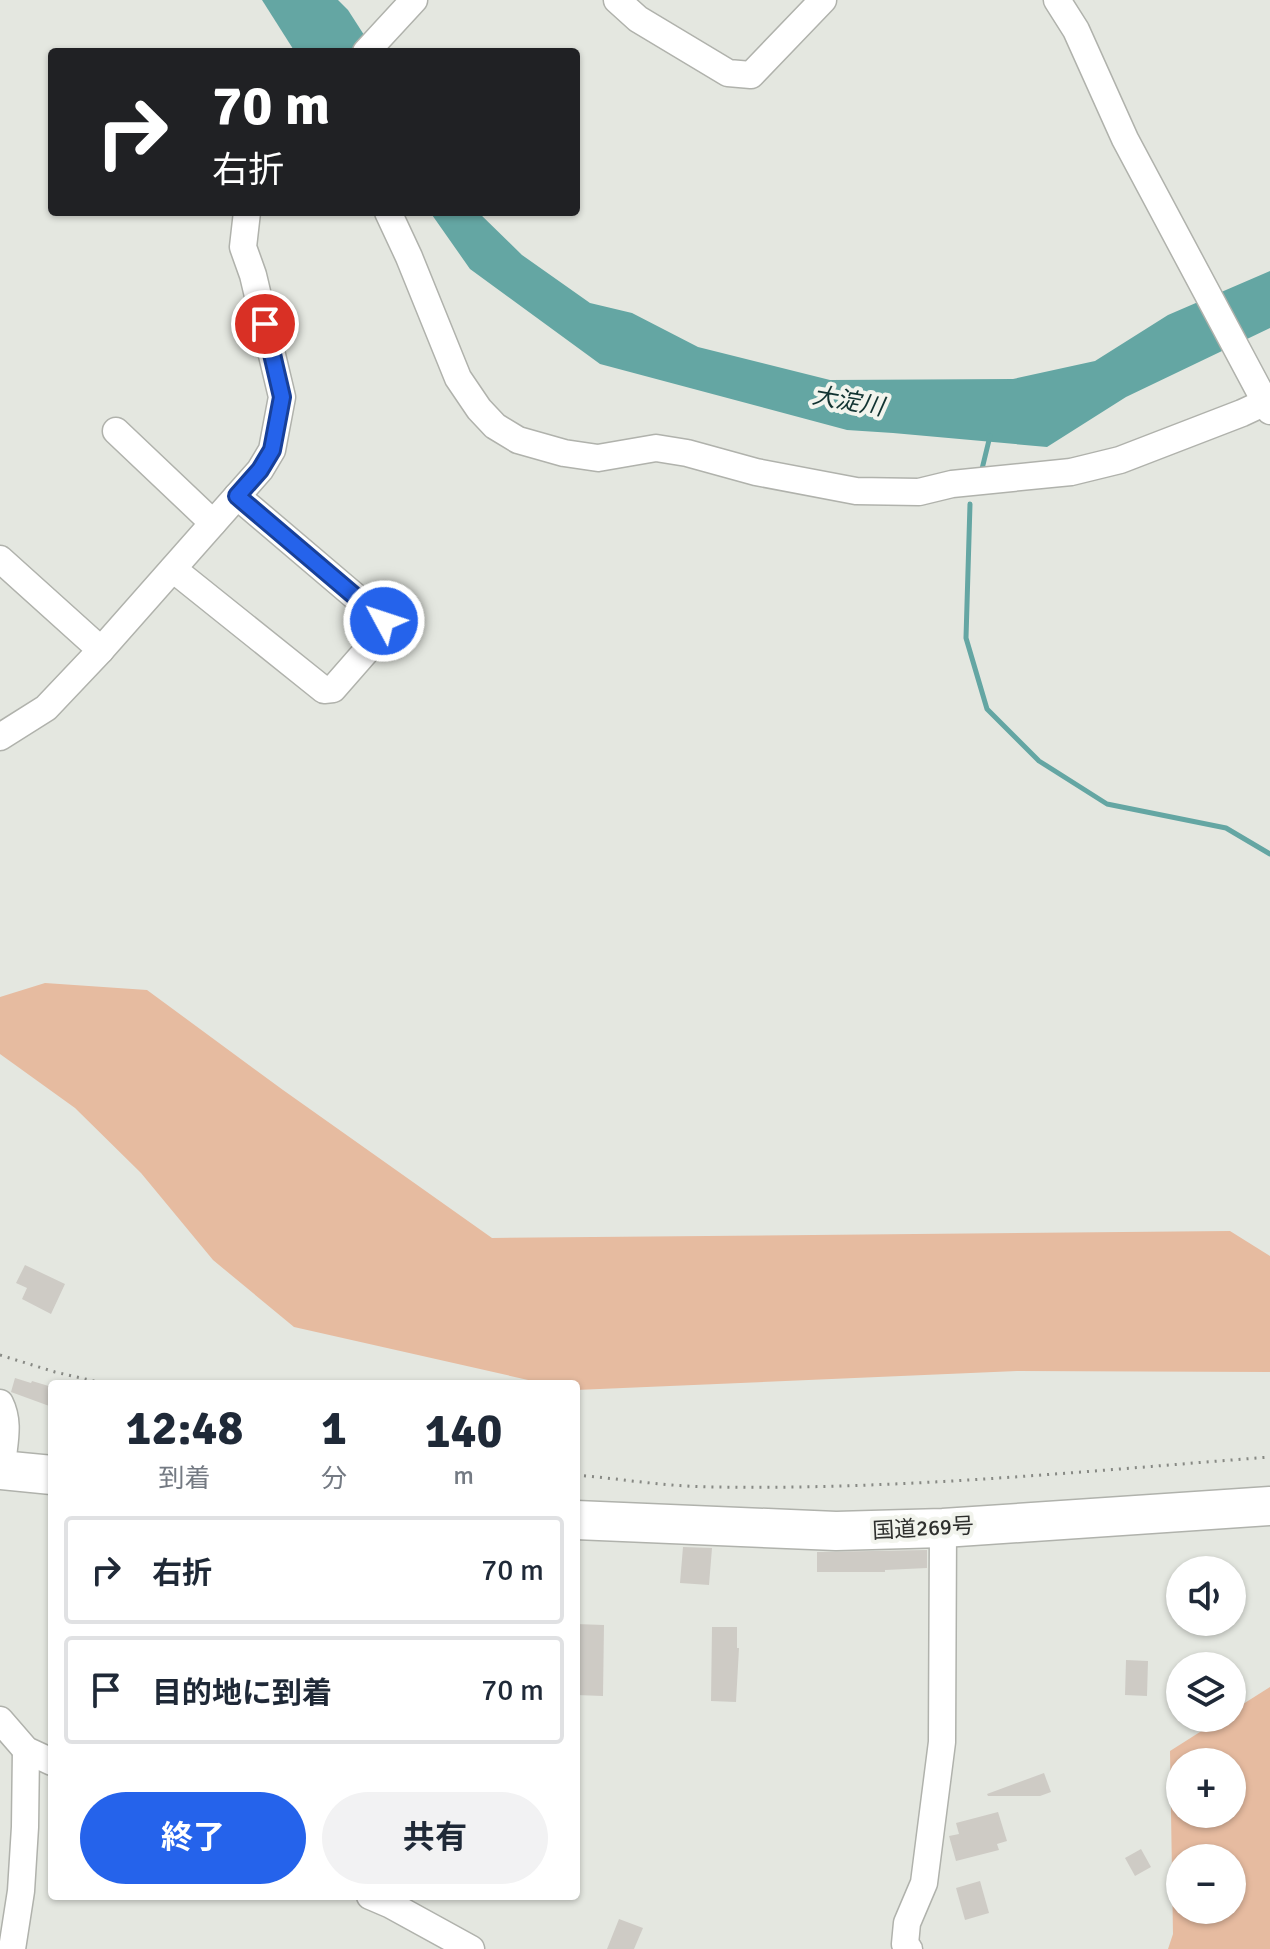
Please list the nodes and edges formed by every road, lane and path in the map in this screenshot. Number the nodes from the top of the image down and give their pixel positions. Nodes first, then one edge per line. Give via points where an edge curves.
1 (617, 0) edge
2 (823, 0) edge
3 (1057, 0) edge
4 (408, 6) edge
5 (370, 48) edge
6 (247, 216) edge
7 (390, 216) edge
8 (1266, 401) edge
9 (116, 431) dead end
10 (237, 496) junction
11 (213, 523) junction
12 (0, 559) edge
13 (173, 569) junction
14 (101, 650) junction
15 (0, 737) edge
16 (0, 1355) edge
17 (90, 1380) edge
18 (0, 1403) edge
19 (1270, 1457) edge
20 (0, 1460) edge
21 (0, 1470) edge
22 (48, 1475) edge
23 (580, 1475) edge
24 (1270, 1506) edge
25 (580, 1520) edge
26 (943, 1528) junction
27 (9, 1733) edge
28 (48, 1759) edge
29 (379, 1900) edge
30 (12, 1949) edge
31 (471, 1949) edge
32 (909, 1949) edge

1 - 2 street via 638,19 728,73 751,75
3 - 8 street
4 - 5 street
6 - 10 street via 243,247 282,397 272,450
7 - 8 street via 458,378 479,409 518,440 564,453 598,458 656,448 856,491 919,492 1071,472 1120,460
9 - 11 street
10 - 11 street
10 - 13 street via 384,621 382,633 333,689 324,690
11 - 13 street
12 - 14 street
13 - 14 street
14 - 15 street via 46,708
16 - 17 path
18 - 20 street via 6,1429
19 - 23 path via 882,1484 714,1487
21 - 22 highway
24 - 26 highway, 国道269号
25 - 26 highway, 国道269号 via 836,1531
26 - 32 street via 942,1742 924,1883 907,1923
27 - 28 street
27 - 30 street via 25,1827
29 - 31 street

